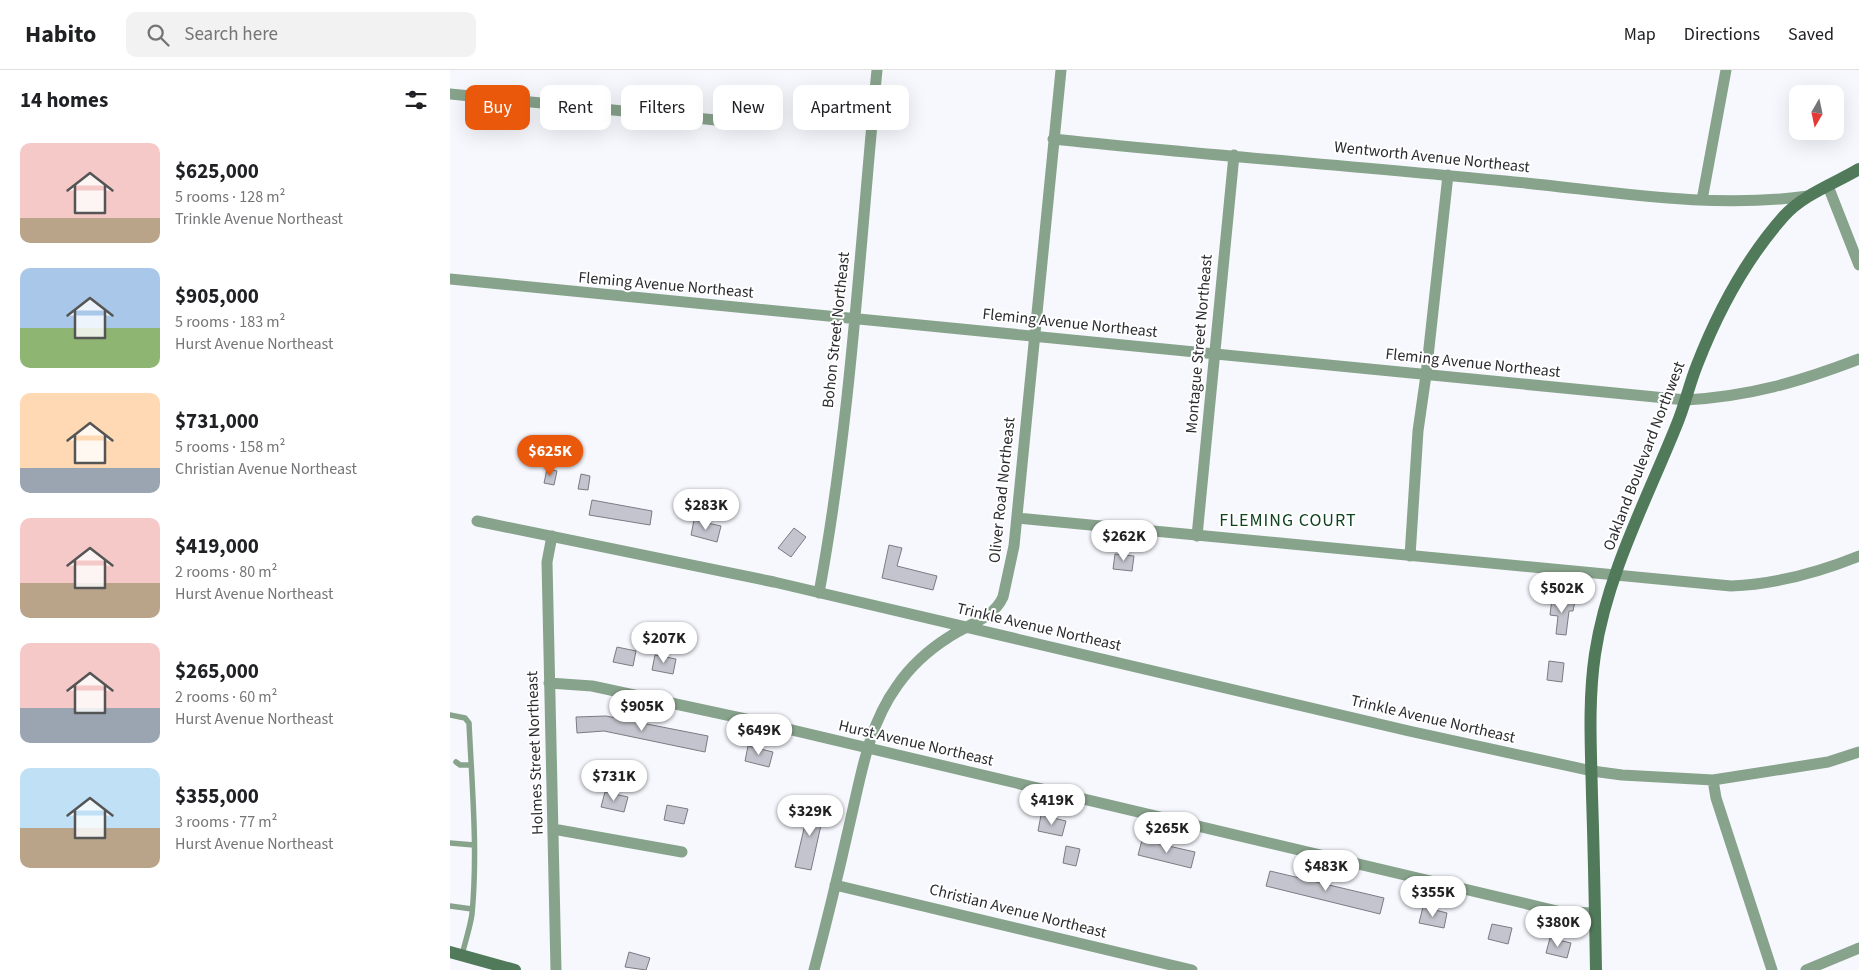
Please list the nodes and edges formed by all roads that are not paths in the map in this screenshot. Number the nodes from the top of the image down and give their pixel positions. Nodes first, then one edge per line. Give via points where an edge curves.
1 (877, 70) edge
2 (1061, 70) edge
3 (1726, 70) edge
4 (450, 94) edge
5 (713, 120) edge
6 (1053, 139) junction
7 (1234, 155) junction
8 (1859, 170) edge
9 (1448, 175) junction
10 (1828, 186) junction
11 (1808, 196) junction
12 (1702, 200) junction
13 (1859, 265) edge
14 (450, 279) edge
15 (854, 320) junction
16 (1035, 337) junction
17 (1214, 354) junction
18 (1859, 359) edge
19 (1426, 375) junction
20 (1686, 400) junction
21 (1017, 518) junction
22 (477, 521) dead end
23 (552, 536) junction
24 (1198, 536) junction
25 (1410, 556) junction
26 (1859, 556) edge
27 (1616, 576) junction
28 (819, 593) junction
29 (967, 626) junction
30 (549, 683) junction
31 (450, 715) edge
32 (868, 748) junction
33 (1859, 752) edge
34 (456, 762) dead end
35 (471, 766) junction
36 (1592, 771) junction
37 (1713, 780) junction
38 (554, 829) junction
39 (450, 843) edge
40 (474, 846) junction
41 (682, 852) dead end
42 (835, 885) junction
43 (450, 906) edge
44 (472, 909) junction
45 (1596, 913) junction
46 (1859, 948) edge
47 (456, 954) edge
48 (515, 970) edge
49 (556, 970) edge
50 (814, 970) edge
51 (1192, 970) edge
52 (1596, 970) edge
53 (1772, 970) edge
54 (1806, 970) edge

1 - 15 street, Bohon Street Northeast
2 - 6 street, Oliver Road Northeast
3 - 12 street
4 - 5 street
6 - 7 street, Wentworth Avenue Northeast
6 - 16 street, Oliver Road Northeast
7 - 9 street, Wentworth Avenue Northeast
7 - 17 street, Montague Street Northeast
8 - 10 street, Oakland Boulevard Northwest
9 - 12 street, Wentworth Avenue Northeast
9 - 19 street
10 - 11 street, Oakland Boulevard Northwest
10 - 13 street
11 - 12 street, Wentworth Avenue Northeast via 1755,202
11 - 20 street, Oakland Boulevard Northwest via 1784,216 1738,279 1707,340
14 - 15 street, Fleming Avenue Northeast
15 - 16 street, Fleming Avenue Northeast
15 - 28 street, Bohon Street Northeast via 833,514
16 - 17 street, Fleming Avenue Northeast
16 - 21 street, Oliver Road Northeast
17 - 19 street, Fleming Avenue Northeast
17 - 24 street, Montague Street Northeast
18 - 20 street, Fleming Avenue Northeast via 1751,394
19 - 20 street, Fleming Avenue Northeast
19 - 25 street via 1413,480
20 - 27 street, Oakland Boulevard Northwest
21 - 24 street
21 - 29 street, Oliver Road Northeast via 1010,569 1000,604 989,616
22 - 23 street, Trinkle Avenue Northeast
23 - 28 street, Trinkle Avenue Northeast
23 - 30 street, Holmes Street Northeast via 547,562
24 - 25 street
25 - 27 street
26 - 27 street via 1810,574 1757,585 1711,585
27 - 36 street, Oakland Boulevard Northwest via 1595,655 1590,729
28 - 29 street, Trinkle Avenue Northeast
29 - 32 street, Oliver Road Northeast via 904,676 884,707
29 - 36 street, Trinkle Avenue Northeast
30 - 32 street, Hurst Avenue Northeast via 592,686
30 - 38 street, Holmes Street Northeast
31 - 35 lane via 465,718 469,723
32 - 42 street, Oliver Road Northeast
32 - 45 street, Hurst Avenue Northeast via 1561,912
33 - 37 street, Trinkle Avenue Northeast via 1828,762
34 - 35 lane
35 - 40 lane
36 - 37 street, Trinkle Avenue Northeast
36 - 45 street, Oakland Boulevard Northwest
37 - 53 street
38 - 41 street
38 - 49 street, Holmes Street Northeast
39 - 40 lane
40 - 44 lane
42 - 50 street, Oliver Road Northeast
42 - 51 street, Christian Avenue Northeast
43 - 44 lane
44 - 47 lane
45 - 52 street, Oakland Boulevard Northwest
46 - 54 street
47 - 48 street

